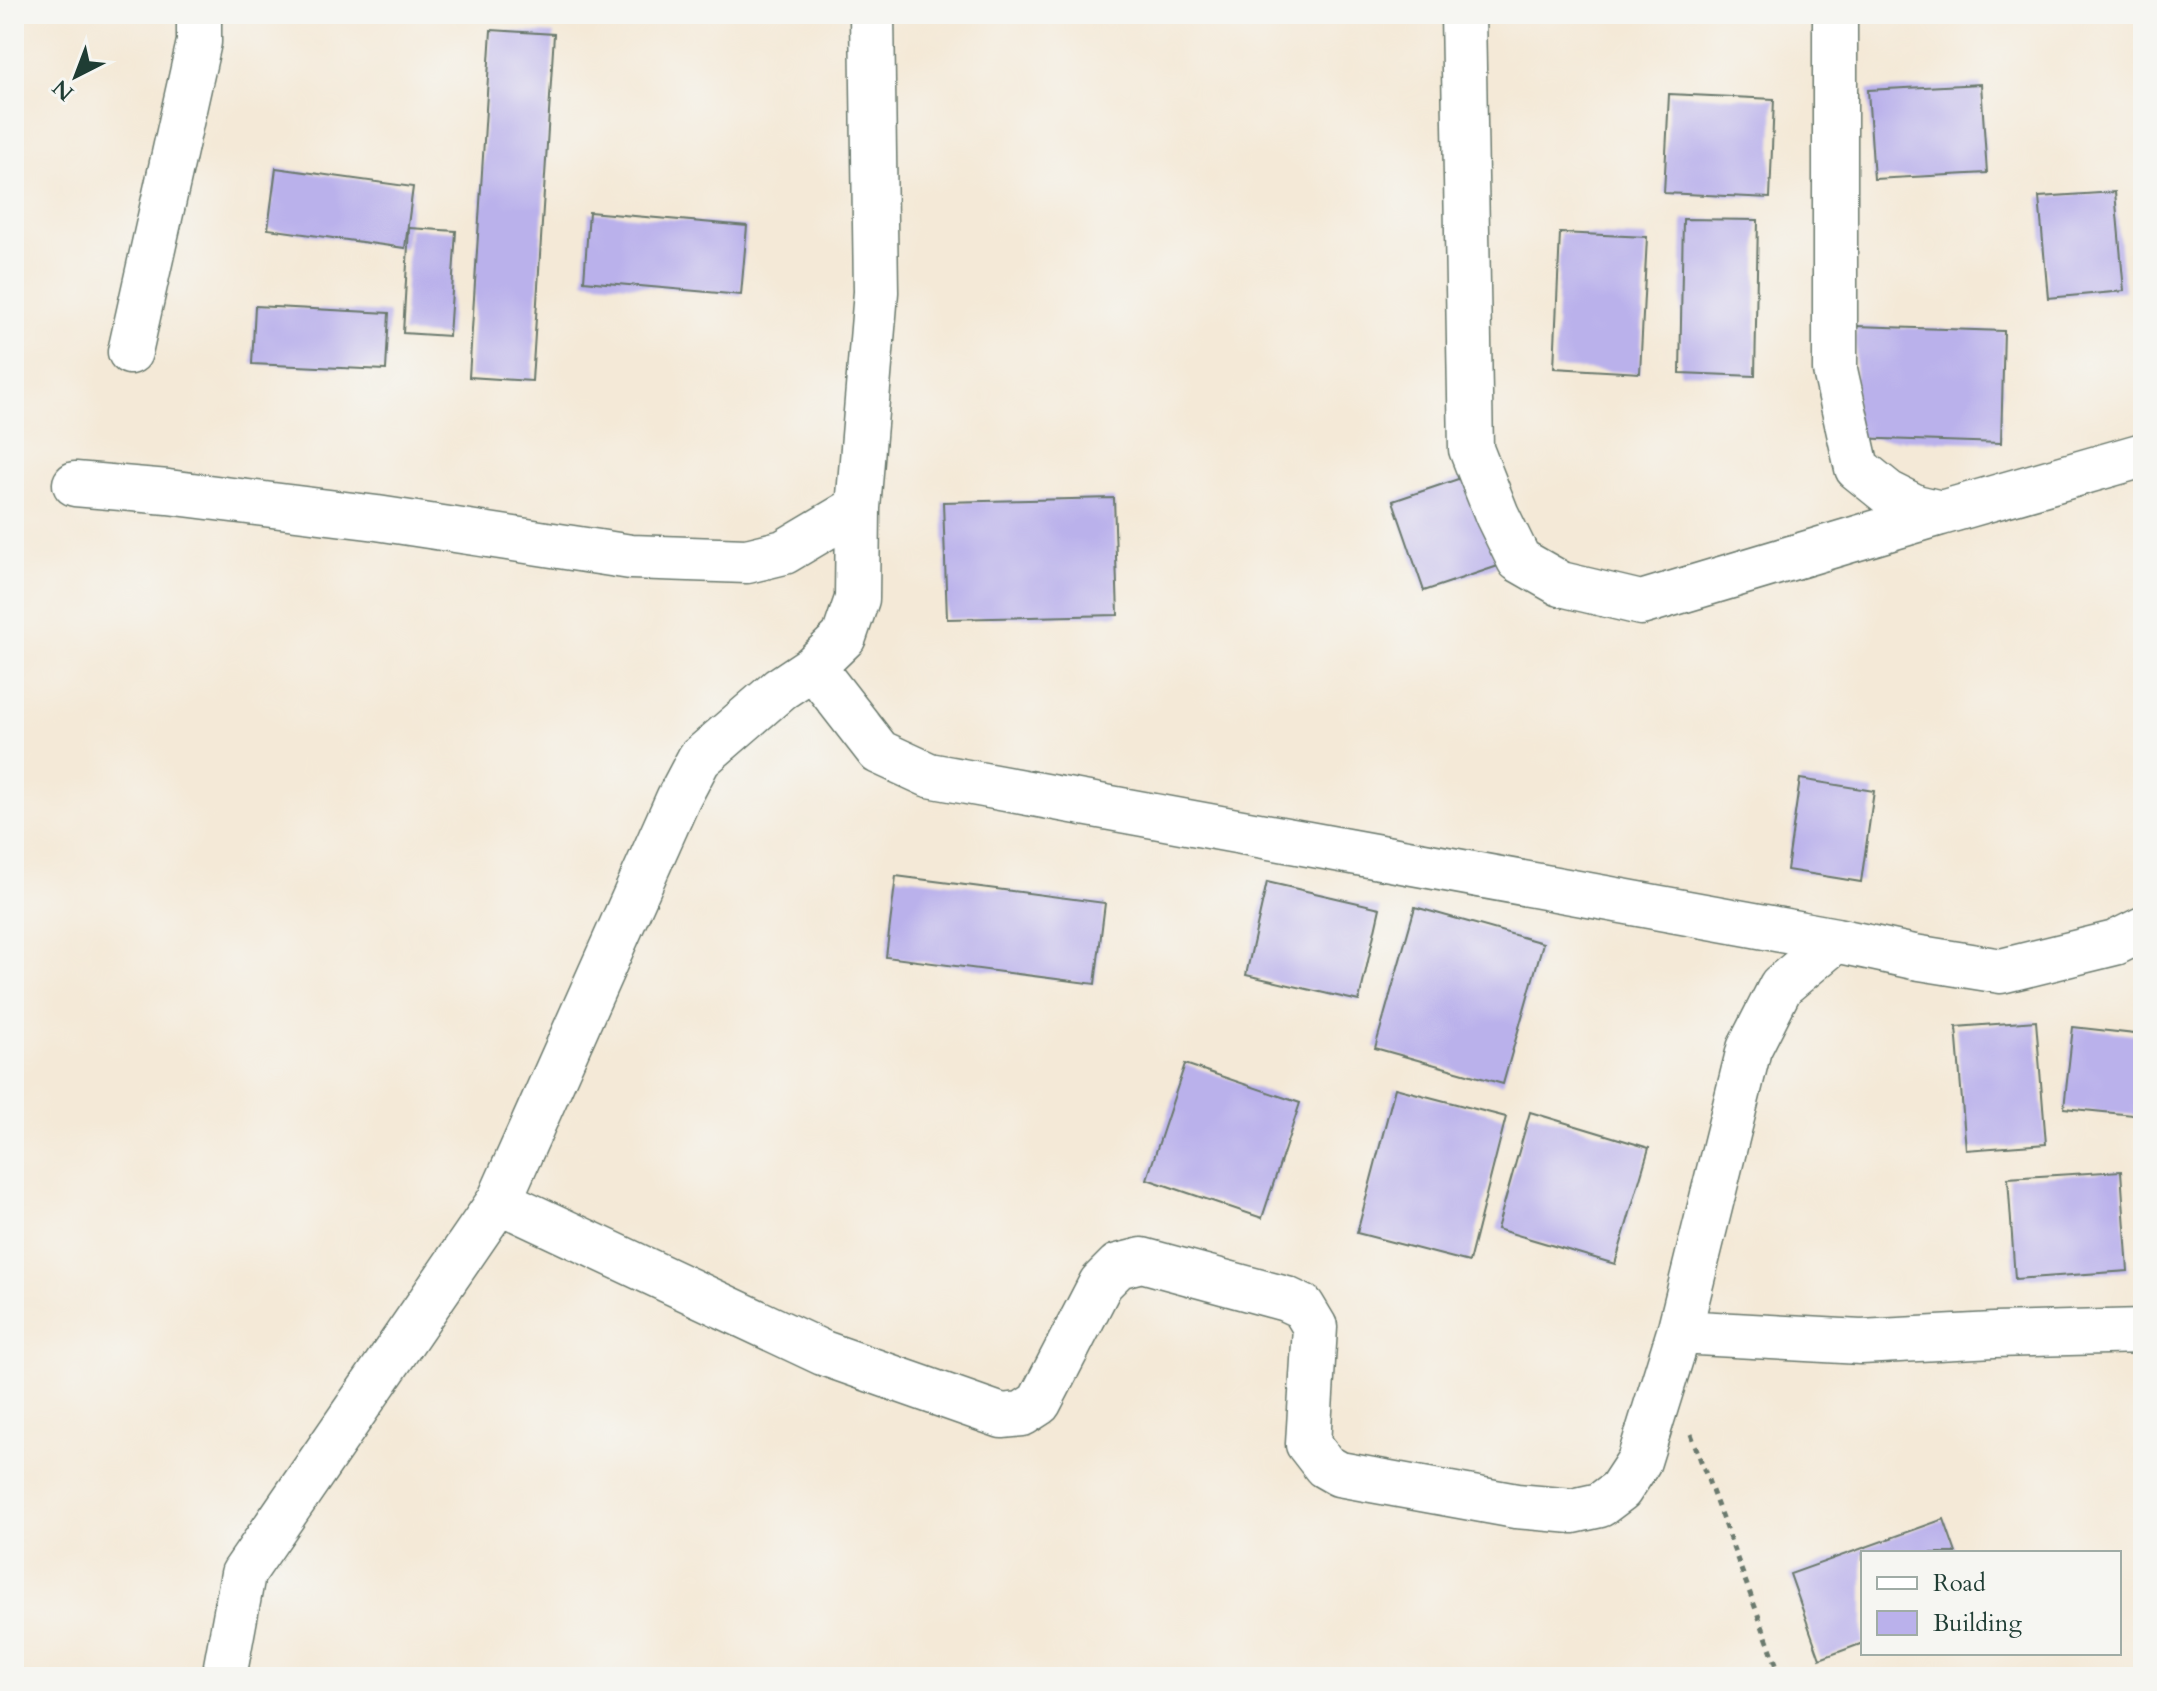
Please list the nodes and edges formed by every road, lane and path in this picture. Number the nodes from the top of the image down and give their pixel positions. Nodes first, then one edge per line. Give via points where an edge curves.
1 (199, 14) edge
2 (872, 14) edge
3 (1463, 14) edge
4 (1835, 14) edge
5 (130, 352) dead end
6 (2143, 455) edge
7 (75, 484) dead end
8 (858, 508) junction
9 (1941, 513) junction
10 (813, 667) junction
11 (2143, 929) edge
12 (1836, 940) junction
13 (499, 1201) junction
14 (2143, 1331) edge
15 (1679, 1332) junction
16 (1689, 1427) dead end
17 (224, 1677) edge
18 (1781, 1677) edge

1 - 5 street via 199,42
2 - 8 street via 876,292
3 - 9 street via 1471,449 1519,560 1561,584 1641,603
4 - 9 street via 1835,370 1857,468 1888,493
6 - 9 street
7 - 8 street via 391,520 631,557 704,560 747,561 784,552
8 - 10 street via 857,599 844,637
10 - 12 street via 879,752 929,775
10 - 13 street via 699,759
11 - 12 street via 2115,943 2001,971
12 - 15 street via 1781,986 1749,1049
13 - 15 street via 823,1353 1002,1416 1022,1414 1039,1403 1101,1283 1118,1266 1142,1260 1286,1299 1303,1307 1315,1327 1308,1444 1325,1466 1339,1474 1516,1506 1573,1511 1600,1505 1620,1490 1639,1461
13 - 17 street via 243,1574
14 - 15 street via 1861,1342
16 - 18 path

